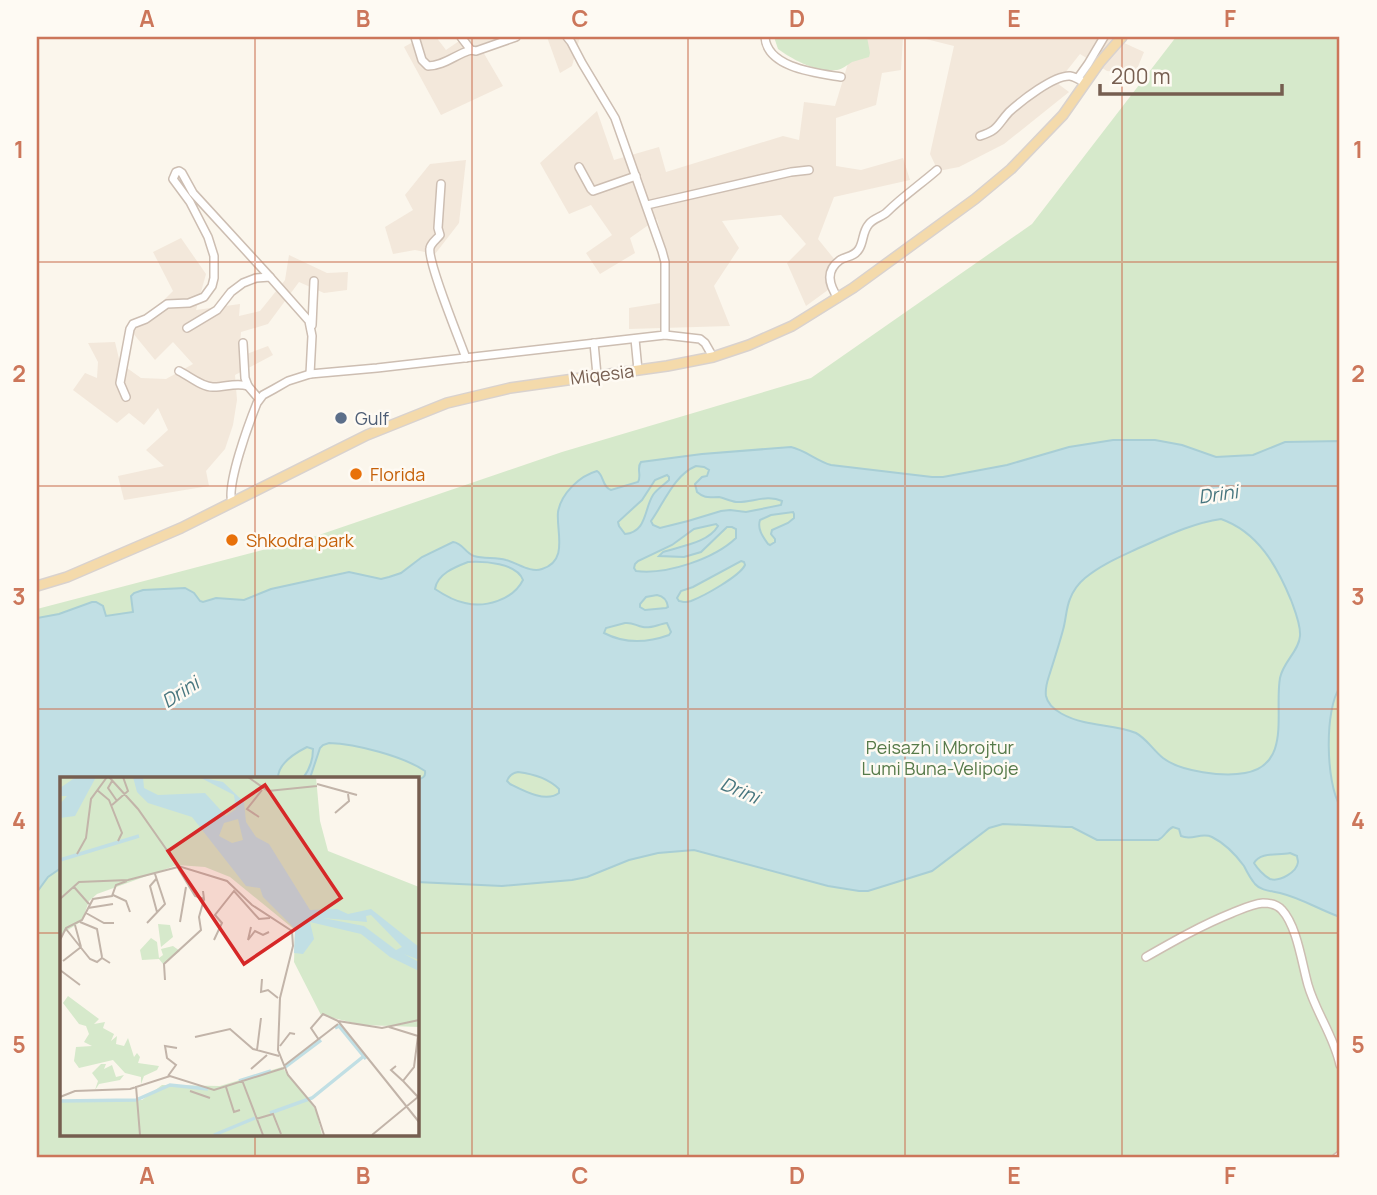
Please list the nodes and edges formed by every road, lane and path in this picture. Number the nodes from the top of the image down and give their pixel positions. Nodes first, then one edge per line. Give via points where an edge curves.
1 (415, 37) edge
2 (461, 37) edge
3 (516, 37) edge
4 (567, 37) edge
5 (765, 37) edge
6 (1104, 37) edge
7 (1122, 37) edge
8 (471, 50) junction
9 (841, 77) dead end
10 (1082, 80) junction
11 (980, 136) dead end
12 (579, 167) dead end
13 (809, 170) dead end
14 (937, 170) dead end
15 (636, 176) junction
16 (441, 184) dead end
17 (647, 205) junction
18 (270, 277) junction
19 (314, 281) dead end
20 (838, 298) junction
21 (187, 328) dead end
22 (665, 335) junction
23 (312, 336) junction
24 (635, 339) junction
25 (594, 343) junction
26 (243, 344) dead end
27 (713, 357) junction
28 (466, 358) junction
29 (638, 370) junction
30 (178, 371) dead end
31 (310, 374) junction
32 (597, 375) junction
33 (248, 386) junction
34 (127, 397) dead end
35 (259, 399) junction
36 (232, 503) junction
37 (37, 586) edge
38 (1146, 957) dead end
39 (1340, 1065) edge
40 (1340, 1155) edge
41 (1336, 1158) edge

1 - 8 street via 419,55 428,66
2 - 8 street
3 - 8 street
4 - 15 street via 615,118
5 - 9 street via 766,46 788,64
6 - 10 street
7 - 10 main road, Miqesia
10 - 11 street via 1065,77 1044,87 1008,113 995,130
10 - 20 main road, Miqesia via 1056,122 1011,169
12 - 15 street via 593,191
13 - 17 street
14 - 20 street via 870,222 855,254 833,268 829,278
15 - 17 street
16 - 28 street via 440,235 430,251
17 - 22 street via 664,256
18 - 21 street via 243,283 217,310
18 - 23 street via 309,321
18 - 34 street via 193,192 182,173 176,172 173,179 208,237 214,278 204,297 167,304 133,324 120,383
19 - 23 street
20 - 27 main road, Miqesia via 777,333
22 - 24 street
22 - 27 street via 700,340
23 - 31 street
24 - 25 street
24 - 29 street
25 - 28 street
25 - 32 street
26 - 33 street
27 - 29 main road, Miqesia
28 - 31 street
29 - 32 main road, Miqesia
30 - 33 street via 207,387
31 - 35 street
32 - 36 main road, Miqesia via 447,403 367,435
33 - 35 street
35 - 36 street via 236,467 229,496
36 - 37 main road, Miqesia via 171,533
38 - 39 street via 1251,905 1281,908
40 - 41 street

